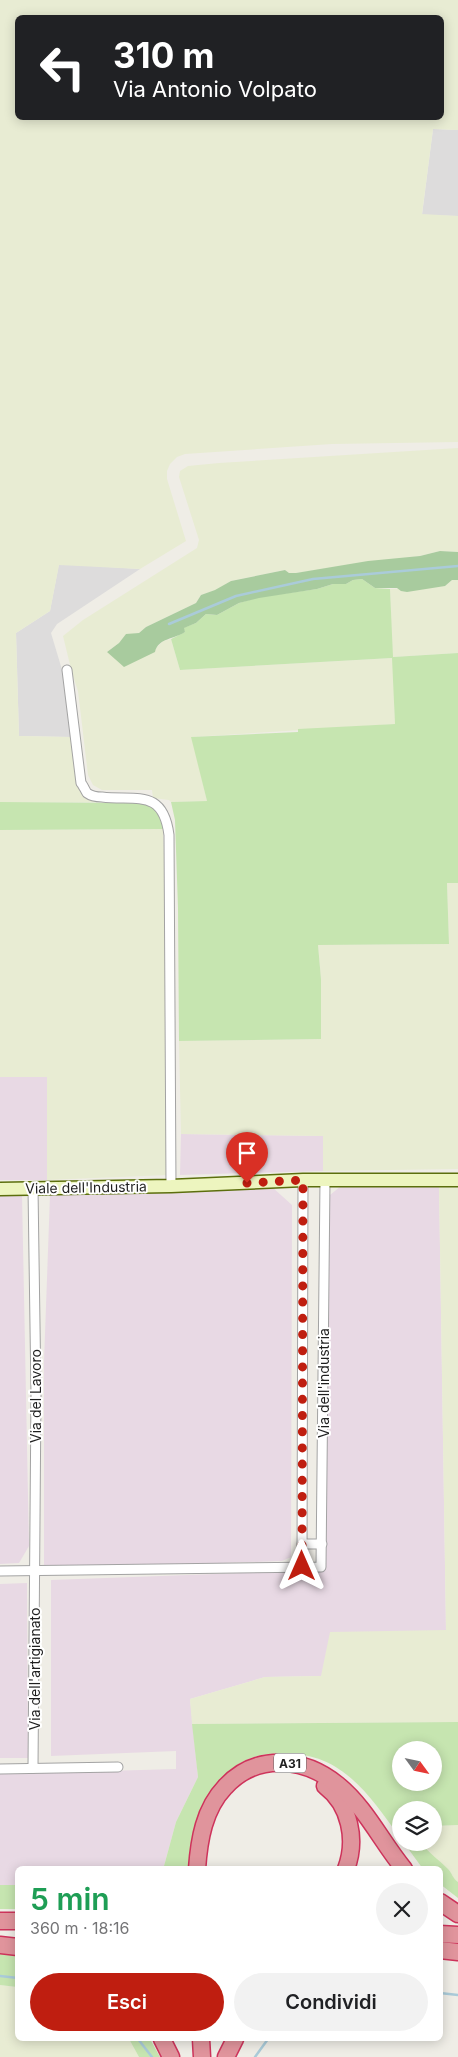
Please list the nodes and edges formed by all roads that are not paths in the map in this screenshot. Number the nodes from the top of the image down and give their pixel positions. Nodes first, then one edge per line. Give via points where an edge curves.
1 (67, 670) dead end
2 (303, 1180) junction
3 (325, 1180) junction
4 (458, 1180) edge
5 (171, 1186) junction
6 (33, 1188) junction
7 (0, 1189) edge
8 (302, 1544) junction
9 (322, 1544) junction
10 (302, 1566) junction
11 (34, 1570) junction
12 (0, 1571) edge
13 (118, 1767) dead end
14 (33, 1768) junction
15 (0, 1769) edge
16 (197, 1866) edge
17 (204, 1866) edge
18 (347, 1866) edge
19 (402, 1866) edge
20 (443, 1904) edge
21 (458, 1914) edge
22 (0, 1921) edge
23 (15, 1921) edge
24 (443, 1934) edge
25 (458, 1935) edge
26 (0, 1937) edge
27 (15, 1937) edge
28 (0, 1945) edge
29 (15, 1946) edge
30 (443, 1950) edge
31 (458, 1952) edge
32 (443, 1959) edge
33 (458, 1959) edge
34 (163, 2041) edge
35 (192, 2041) edge
36 (201, 2041) edge
37 (235, 2041) edge
38 (171, 2057) edge
39 (191, 2057) edge
40 (202, 2057) edge
41 (226, 2057) edge

1 - 5 street via 81,782 87,792 105,798 152,802 167,818
2 - 3 street, Viale dell'Industria
2 - 5 street, Viale dell'Industria
2 - 8 street, Via dell'industria
3 - 4 street, Viale dell'Industria
3 - 9 street, Via dell'industria
5 - 6 street, Viale dell'Industria
6 - 7 street, Viale dell'Industria
6 - 11 street, Via del Lavoro
8 - 9 street
8 - 10 street, Via dell'industria
9 - 10 street, Via dell'industria via 321,1567
10 - 11 street, Via dell'industria
11 - 12 street
11 - 14 street, Via dell'artigianato
13 - 14 street
14 - 15 street
16 - 19 highway, A31 via 198,1844 205,1823 224,1788 248,1770 275,1762 302,1765 336,1784 370,1820
17 - 18 highway, A31 via 212,1821 228,1794 256,1775 282,1770 298,1771 336,1796 351,1834
20 - 21 highway
22 - 23 highway
24 - 25 highway
26 - 27 highway
28 - 29 highway
30 - 31 highway
32 - 33 highway
34 - 38 highway
35 - 39 highway
36 - 40 highway
37 - 41 highway

